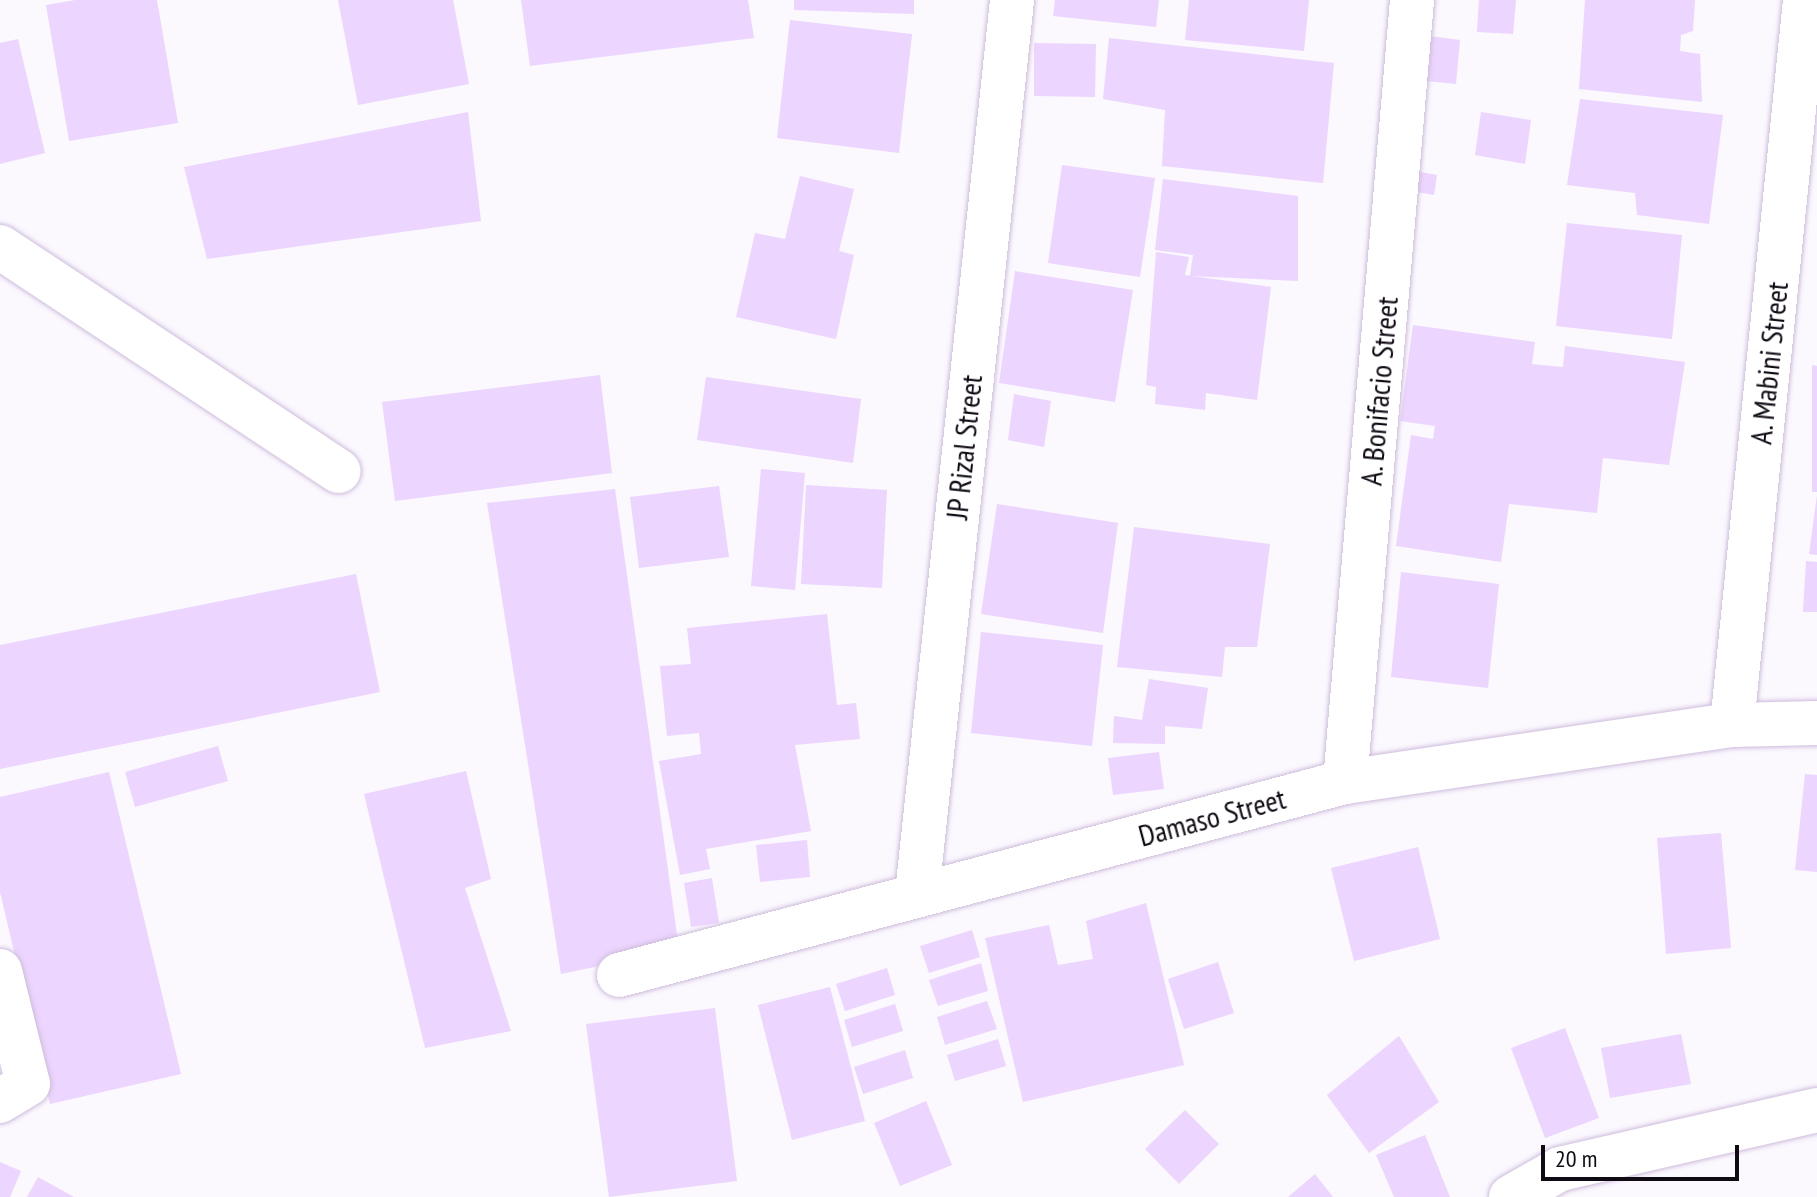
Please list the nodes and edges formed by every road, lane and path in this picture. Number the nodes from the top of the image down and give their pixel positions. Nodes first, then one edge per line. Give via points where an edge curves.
1 (1012, 0) edge
2 (1412, 0) edge
3 (1805, 0) edge
4 (0, 247) edge
5 (339, 471) dead end
6 (1817, 723) edge
7 (1732, 725) junction
8 (1345, 782) junction
9 (917, 894) junction
10 (0, 971) edge
11 (619, 975) dead end
12 (13, 1094) edge
13 (1817, 1110) edge
14 (1511, 1197) edge

1 - 9 street, JP Rizal Street
2 - 8 street, A. Bonifacio Street
3 - 7 street, A. Mabini Street
4 - 5 street
6 - 7 street, Damaso Street
7 - 8 street, Damaso Street
8 - 9 street, Damaso Street
9 - 11 street, Damaso Street
10 - 12 street
13 - 14 street via 1560,1169

